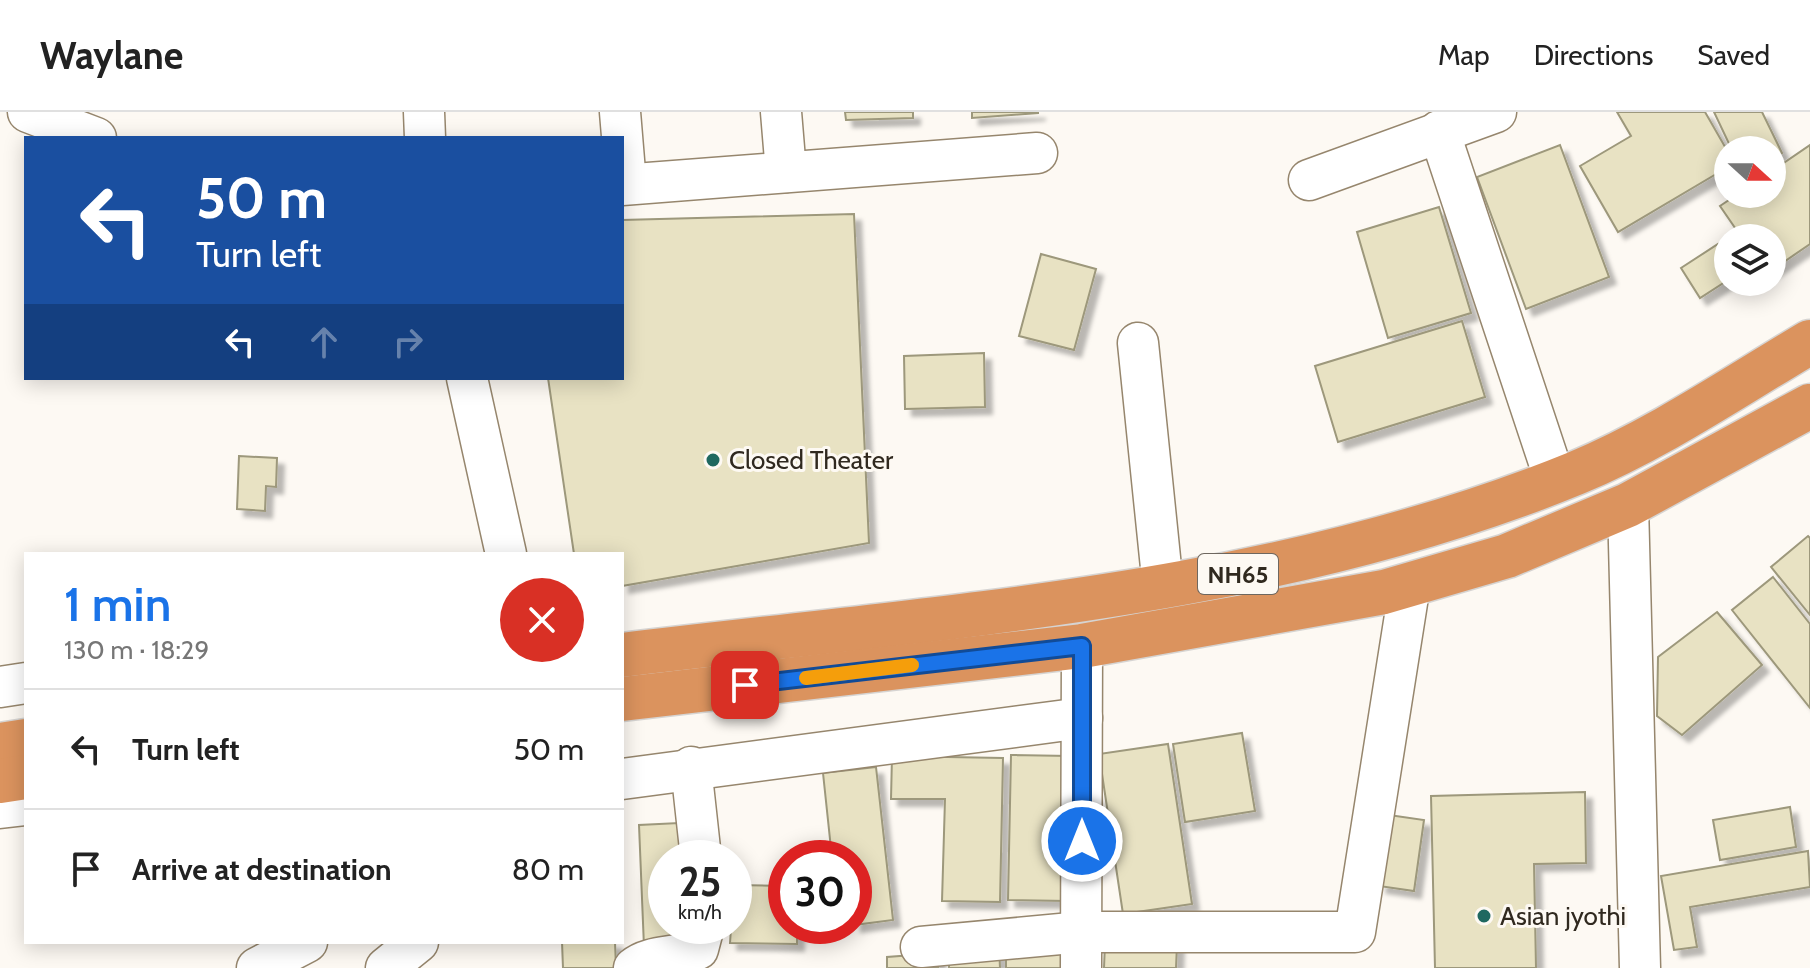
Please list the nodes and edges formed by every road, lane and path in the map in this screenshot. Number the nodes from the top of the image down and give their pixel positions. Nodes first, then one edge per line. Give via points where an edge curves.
1 (28, 112) edge
2 (424, 112) edge
3 (620, 112) edge
4 (781, 112) edge
5 (1496, 112) edge
6 (1439, 131) junction
7 (91, 136) edge
8 (425, 136) edge
9 (621, 136) edge
10 (1037, 153) dead end
11 (786, 172) junction
12 (1309, 180) dead end
13 (624, 184) edge
14 (1810, 342) edge
15 (1138, 343) dead end
16 (467, 380) edge
17 (1810, 406) edge
18 (1555, 480) junction
19 (1628, 505) junction
20 (506, 552) edge
21 (1410, 584) junction
22 (1163, 587) junction
23 (1082, 646) junction
24 (624, 655) edge
25 (24, 683) edge
26 (0, 687) edge
27 (624, 699) edge
28 (1082, 718) junction
29 (24, 741) edge
30 (0, 745) edge
31 (691, 767) junction
32 (24, 777) edge
33 (624, 779) edge
34 (0, 781) edge
35 (24, 805) edge
36 (0, 808) edge
37 (699, 840) edge
38 (303, 944) edge
39 (416, 944) edge
40 (699, 944) edge
41 (921, 947) dead end
42 (1081, 950) edge
43 (257, 968) edge
44 (386, 968) edge
45 (634, 968) edge
46 (1640, 968) edge

1 - 7 street
2 - 8 street
3 - 9 street
4 - 11 street
5 - 6 street
6 - 12 street
6 - 18 street
10 - 11 street
11 - 13 street
14 - 18 highway, NH65 via 1648,438
15 - 22 street
16 - 20 street
17 - 19 highway, NH65
18 - 22 highway, NH65 via 1377,542
19 - 21 highway, NH65 via 1507,556
19 - 46 street
21 - 23 highway, NH65
21 - 42 street via 1355,932
22 - 24 highway, NH65
23 - 27 highway, NH65
23 - 28 street
25 - 26 street
28 - 31 street
28 - 42 street
29 - 30 highway
31 - 33 street
31 - 37 street
32 - 34 highway
35 - 36 street
38 - 43 street
39 - 44 street
40 - 45 street via 683,957 644,960
41 - 42 street

